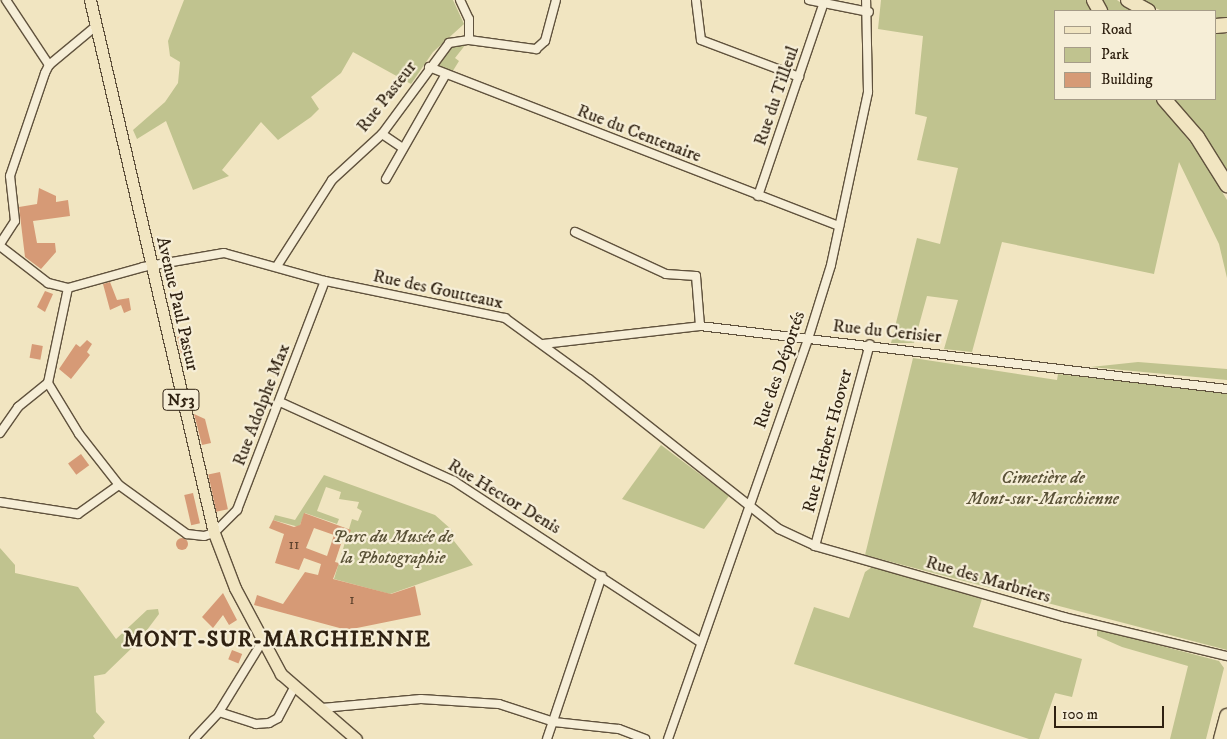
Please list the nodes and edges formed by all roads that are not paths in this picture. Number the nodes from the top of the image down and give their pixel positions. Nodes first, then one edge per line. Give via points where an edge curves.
1 (6, 0) edge
2 (90, 0) edge
3 (460, 0) edge
4 (556, 0) edge
5 (696, 0) edge
6 (809, 0) edge
7 (866, 0) edge
8 (1128, 0) edge
9 (823, 5) junction
10 (1146, 10) edge
11 (868, 12) junction
12 (96, 26) junction
13 (469, 40) junction
14 (49, 65) junction
15 (429, 67) junction
16 (446, 74) junction
17 (799, 77) junction
18 (1165, 100) edge
19 (382, 134) junction
20 (403, 148) junction
21 (386, 178) dead end
22 (1227, 185) edge
23 (758, 196) junction
24 (839, 226) junction
25 (575, 232) dead end
26 (0, 245) edge
27 (151, 266) junction
28 (277, 266) junction
29 (325, 281) junction
30 (68, 288) junction
31 (700, 326) junction
32 (808, 339) junction
33 (543, 344) junction
34 (870, 344) junction
35 (48, 383) junction
36 (1227, 388) edge
37 (280, 402) junction
38 (0, 433) edge
39 (119, 485) junction
40 (0, 502) edge
41 (750, 507) junction
42 (214, 533) junction
43 (815, 546) junction
44 (602, 576) junction
45 (262, 642) junction
46 (700, 642) junction
47 (1227, 656) edge
48 (295, 686) junction
49 (322, 708) junction
50 (219, 712) junction
51 (1227, 716) edge
52 (554, 722) junction
53 (194, 739) edge
54 (356, 739) edge
55 (548, 739) edge
56 (645, 739) edge
57 (668, 739) edge
58 (1221, 739) edge

1 - 14 street
2 - 12 main road, Avenue Paul Pastur / N53
3 - 13 street via 469,19
4 - 13 street via 545,41 536,48
5 - 17 street via 701,40
6 - 9 street
7 - 11 street, Rue des Déportés
8 - 10 highway
9 - 11 street
9 - 17 street, Rue du Tilleul
11 - 24 street, Rue des Déportés via 868,92
12 - 14 street
12 - 27 main road, Avenue Paul Pastur / N53
13 - 15 street, Rue Pasteur via 449,43
14 - 26 street via 10,176 15,221
15 - 16 street, Rue du Centenaire
15 - 19 street, Rue Pasteur
16 - 20 street
16 - 23 street, Rue du Centenaire
17 - 23 street, Rue du Tilleul
18 - 22 highway via 1197,137
19 - 20 street
19 - 28 street, Rue Pasteur via 332,180
20 - 21 street
23 - 24 street, Rue du Centenaire
24 - 32 street, Rue des Déportés
25 - 31 street via 666,274 696,276
26 - 30 street via 48,283
27 - 28 street, Rue des Goutteaux via 224,253
27 - 30 street, Rue des Goutteaux
27 - 42 main road, Avenue Paul Pastur / N53
28 - 29 street, Rue des Goutteaux
29 - 33 street, Rue des Goutteaux via 505,318
29 - 37 street, Rue Adolphe Max
30 - 35 street
31 - 32 street, Rue du Cerisier
31 - 33 street, Rue du Cerisier
32 - 34 street, Rue du Cerisier
32 - 41 street, Rue des Déportés
33 - 41 street, Rue des Goutteaux
34 - 36 street, Rue du Cerisier
34 - 43 street, Rue Herbert Hoover
35 - 38 street via 18,407
35 - 39 street via 79,434
37 - 42 street, Rue Adolphe Max via 236,510
37 - 44 street, Rue Hector Denis via 454,481
39 - 40 street via 78,514
39 - 42 street via 187,534 204,536
41 - 43 street, Rue des Marbriers via 779,529
41 - 46 street, Rue des Déportés
42 - 45 main road, Avenue Paul Pastur / N53 via 235,588
43 - 47 street, Rue des Marbriers via 1064,617
44 - 46 street, Rue Hector Denis
44 - 52 street
45 - 48 main road, Avenue Paul Pastur / N53 via 282,674
45 - 50 street
46 - 57 street, Rue des Déportés
48 - 49 main road, N53
48 - 50 street via 278,718 269,723 256,724
49 - 52 street via 422,699 499,704
49 - 54 main road, N53
50 - 53 street
51 - 58 highway
52 - 55 street
52 - 56 street via 619,729

